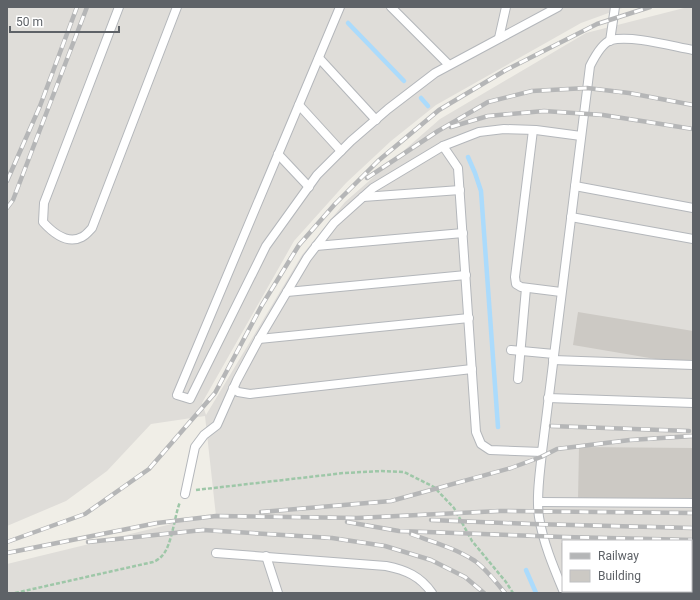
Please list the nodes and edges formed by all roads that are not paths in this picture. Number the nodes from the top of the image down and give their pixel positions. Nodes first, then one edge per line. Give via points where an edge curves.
1 (119, 7) edge
2 (177, 7) edge
3 (340, 7) edge
4 (391, 7) edge
5 (506, 7) edge
6 (558, 7) edge
7 (616, 7) edge
8 (499, 38) junction
9 (610, 40) junction
10 (693, 50) edge
11 (319, 58) junction
12 (449, 66) junction
13 (299, 104) junction
14 (376, 120) junction
15 (533, 130) junction
16 (581, 136) junction
17 (443, 146) junction
18 (341, 151) junction
19 (278, 154) junction
20 (575, 186) junction
21 (309, 187) junction
22 (460, 190) junction
23 (362, 197) junction
24 (693, 208) edge
25 (571, 217) junction
26 (463, 233) junction
27 (693, 239) edge
28 (316, 246) junction
29 (466, 275) junction
30 (526, 288) junction
31 (287, 292) junction
32 (562, 292) junction
33 (469, 318) junction
34 (259, 339) junction
35 (511, 350) dead end
36 (521, 351) junction
37 (553, 357) junction
38 (693, 365) edge
39 (472, 369) junction
40 (518, 379) dead end
41 (233, 388) junction
42 (548, 398) junction
43 (693, 402) edge
44 (542, 452) junction
45 (185, 494) road end
46 (538, 502) junction
47 (693, 503) edge
48 (216, 553) dead end
49 (266, 556) junction
50 (562, 586) edge
51 (278, 593) edge
52 (432, 593) edge

1 - 2 lane via 44,203 43,222 62,238 82,237 92,228
3 - 11 lane
4 - 12 lane
5 - 8 lane
6 - 8 lane
7 - 9 lane
8 - 12 lane
9 - 10 lane via 632,39
9 - 16 lane via 596,53 590,66
11 - 13 lane
11 - 14 lane
12 - 14 lane via 435,73
13 - 18 lane
13 - 19 lane
14 - 18 lane
15 - 16 lane
15 - 17 lane via 504,129 479,132
15 - 30 lane via 515,276 516,284
16 - 20 lane
17 - 22 lane via 458,168
17 - 23 lane
18 - 21 lane
19 - 21 lane
19 - 21 lane via 177,395 190,399 266,246
20 - 24 lane
20 - 25 lane
22 - 23 lane
22 - 26 lane
23 - 28 lane via 334,223
25 - 27 lane
25 - 32 lane
26 - 28 lane
26 - 29 lane
28 - 31 lane
29 - 31 lane
29 - 33 lane
30 - 32 lane
30 - 36 lane
31 - 34 lane
32 - 37 lane
33 - 34 lane
33 - 39 lane
34 - 41 lane
35 - 36 lane
36 - 37 lane
36 - 40 lane
37 - 38 lane
37 - 42 lane
39 - 41 lane via 250,394 238,392
39 - 44 lane via 476,432 481,444 490,450
41 - 45 lane via 217,425 204,435 195,447
42 - 43 lane
42 - 44 lane
44 - 46 lane
46 - 47 lane
46 - 50 lane via 538,516 549,557
48 - 49 lane
49 - 51 lane
49 - 52 lane via 386,566 403,570 418,578

